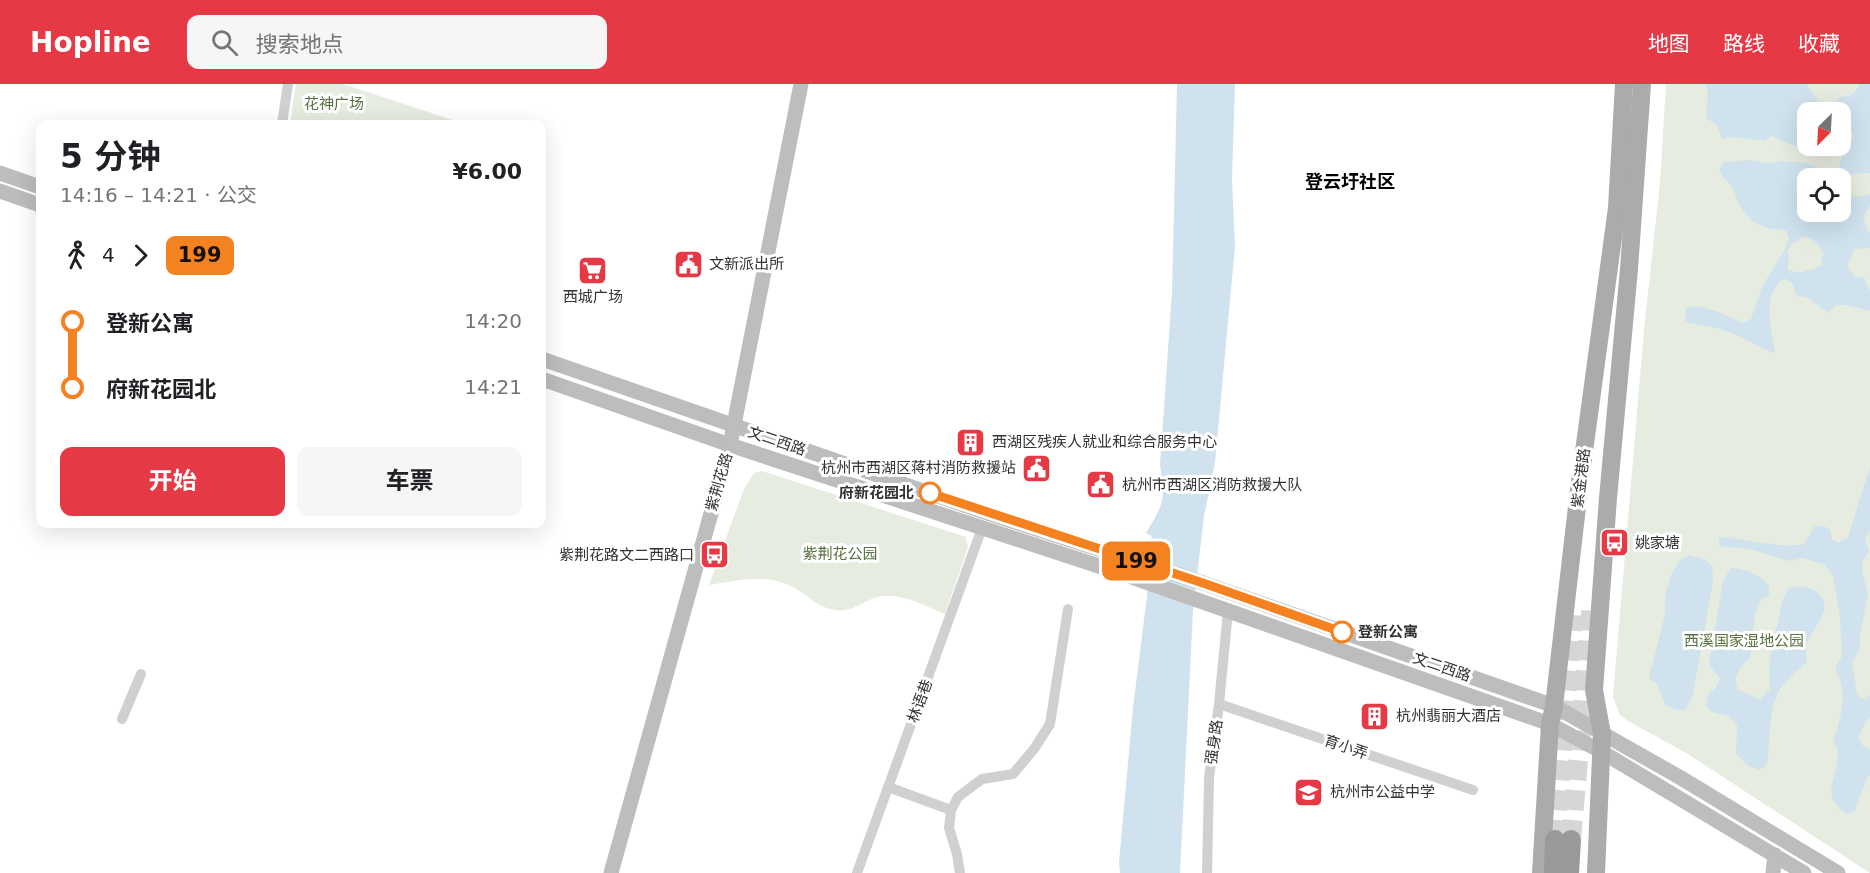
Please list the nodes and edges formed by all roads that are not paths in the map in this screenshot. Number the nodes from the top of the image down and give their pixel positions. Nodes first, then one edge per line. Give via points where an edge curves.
1 (288, 84) edge
2 (801, 84) edge
3 (1624, 84) edge
4 (1642, 84) edge
5 (283, 120) edge
6 (0, 173) edge
7 (36, 186) edge
8 (0, 191) edge
9 (36, 204) edge
10 (546, 360) edge
11 (546, 380) edge
12 (733, 426) junction
13 (730, 445) junction
14 (982, 528) junction
15 (1068, 609) dead end
16 (1228, 611) junction
17 (141, 674) dead end
18 (1219, 704) junction
19 (1554, 706) junction
20 (122, 718) dead end
21 (1550, 724) junction
22 (1602, 734) junction
23 (1602, 752) junction
24 (888, 787) junction
25 (1473, 790) dead end
26 (951, 810) junction
27 (1775, 855) junction
28 (611, 873) edge
29 (857, 873) edge
30 (960, 873) edge
31 (1207, 873) edge
32 (1541, 873) edge
33 (1554, 873) edge
34 (1569, 873) edge
35 (1596, 873) edge
36 (1773, 873) edge
37 (1804, 873) edge
38 (1838, 873) edge

1 - 5 street
2 - 12 main road, 紫荆花路
3 - 19 main road, 紫金港路 via 1617,208
4 - 22 main road, 紫金港路 via 1594,690
6 - 7 main road
8 - 9 main road
10 - 12 main road, 文二西路
11 - 13 main road, 文二西路
12 - 13 main road, 紫荆花路
12 - 19 main road, 文二西路 via 1203,583
13 - 14 main road, 文二西路
13 - 28 main road, 紫荆花路
14 - 16 main road, 文二西路
14 - 24 street, 林语巷
15 - 26 street via 1050,724 1013,774 982,779 958,797
16 - 18 street, 强身路
16 - 21 main road, 文二西路
17 - 20 street
18 - 25 street, 育小弄
18 - 31 street, 强身路 via 1209,778
19 - 21 main road, 紫金港路
19 - 22 main road, 文二西路
21 - 23 main road, 文二西路
21 - 32 main road, 紫金港路
22 - 23 main road, 紫金港路
22 - 38 main road, 文二西路
23 - 27 main road, 文二西路
23 - 35 main road, 紫金港路
24 - 26 street
24 - 29 street, 林语巷
26 - 30 street via 949,828
27 - 36 main road
27 - 37 main road, 文二西路
33 - 34 highway via 1563,840

